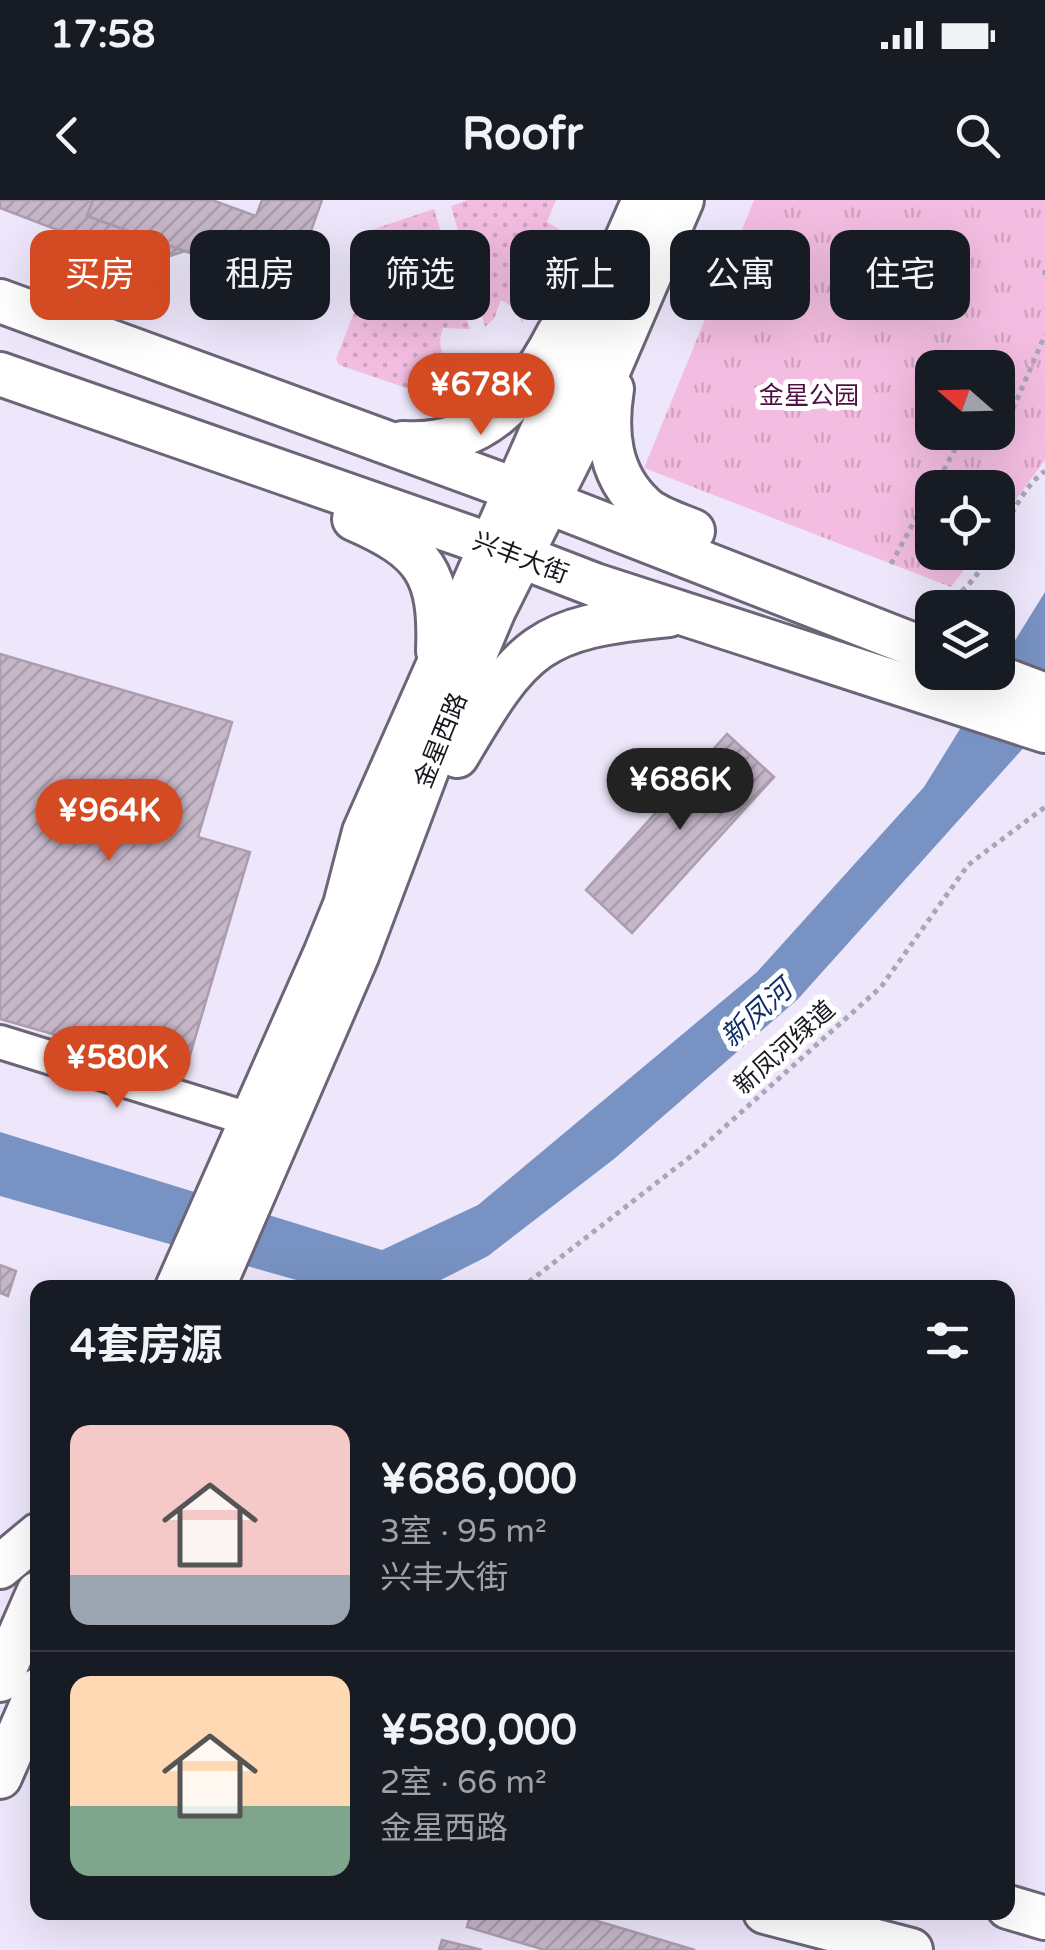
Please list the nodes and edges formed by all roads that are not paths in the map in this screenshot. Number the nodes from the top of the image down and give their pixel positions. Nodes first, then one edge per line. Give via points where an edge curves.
1 (644, 200) edge
2 (682, 200) edge
3 (0, 301) edge
4 (619, 346) junction
5 (0, 374) edge
6 (387, 442) junction
7 (245, 460) junction
8 (530, 495) junction
9 (505, 550) junction
10 (684, 614) junction
11 (838, 614) junction
12 (915, 645) edge
13 (437, 666) junction
14 (1015, 684) edge
15 (1045, 695) edge
16 (1045, 730) edge
17 (404, 836) junction
18 (0, 1042) edge
19 (252, 1120) junction
20 (250, 1167) junction
21 (193, 1280) edge
22 (30, 1543) edge
23 (0, 1567) edge
24 (30, 1613) edge
25 (18, 1642) edge
26 (0, 1680) edge
27 (25, 1710) edge
28 (0, 1776) edge
29 (1015, 1910) edge
30 (1045, 1918) edge
31 (796, 1920) edge
32 (912, 1950) edge

1 - 6 main road via 607,238 518,399 455,438 431,445
1 - 8 main road, 金星西路
2 - 4 main road, 金星西路
3 - 6 main road
4 - 8 main road, 金星西路 via 576,446
4 - 11 main road via 609,442 619,478 645,509 791,568
5 - 7 main road, 兴丰大街
6 - 8 main road
7 - 9 main road, 兴丰大街
7 - 13 main road via 280,491 391,536 415,555 432,578
8 - 9 main road, 金星西路
8 - 11 main road
9 - 10 main road, 兴丰大街
9 - 13 main road, 金星西路
9 - 17 main road, 金星西路
10 - 16 main road, 兴丰大街
10 - 17 main road via 588,625 526,655 498,686
11 - 12 main road
13 - 19 main road, 金星西路
14 - 15 main road
17 - 20 main road, 金星西路 via 358,956
18 - 19 street
19 - 20 main road, 金星西路
20 - 21 main road, 金星西路
22 - 23 main road
24 - 25 main road
25 - 26 main road
27 - 28 main road
29 - 30 main road
31 - 32 main road

